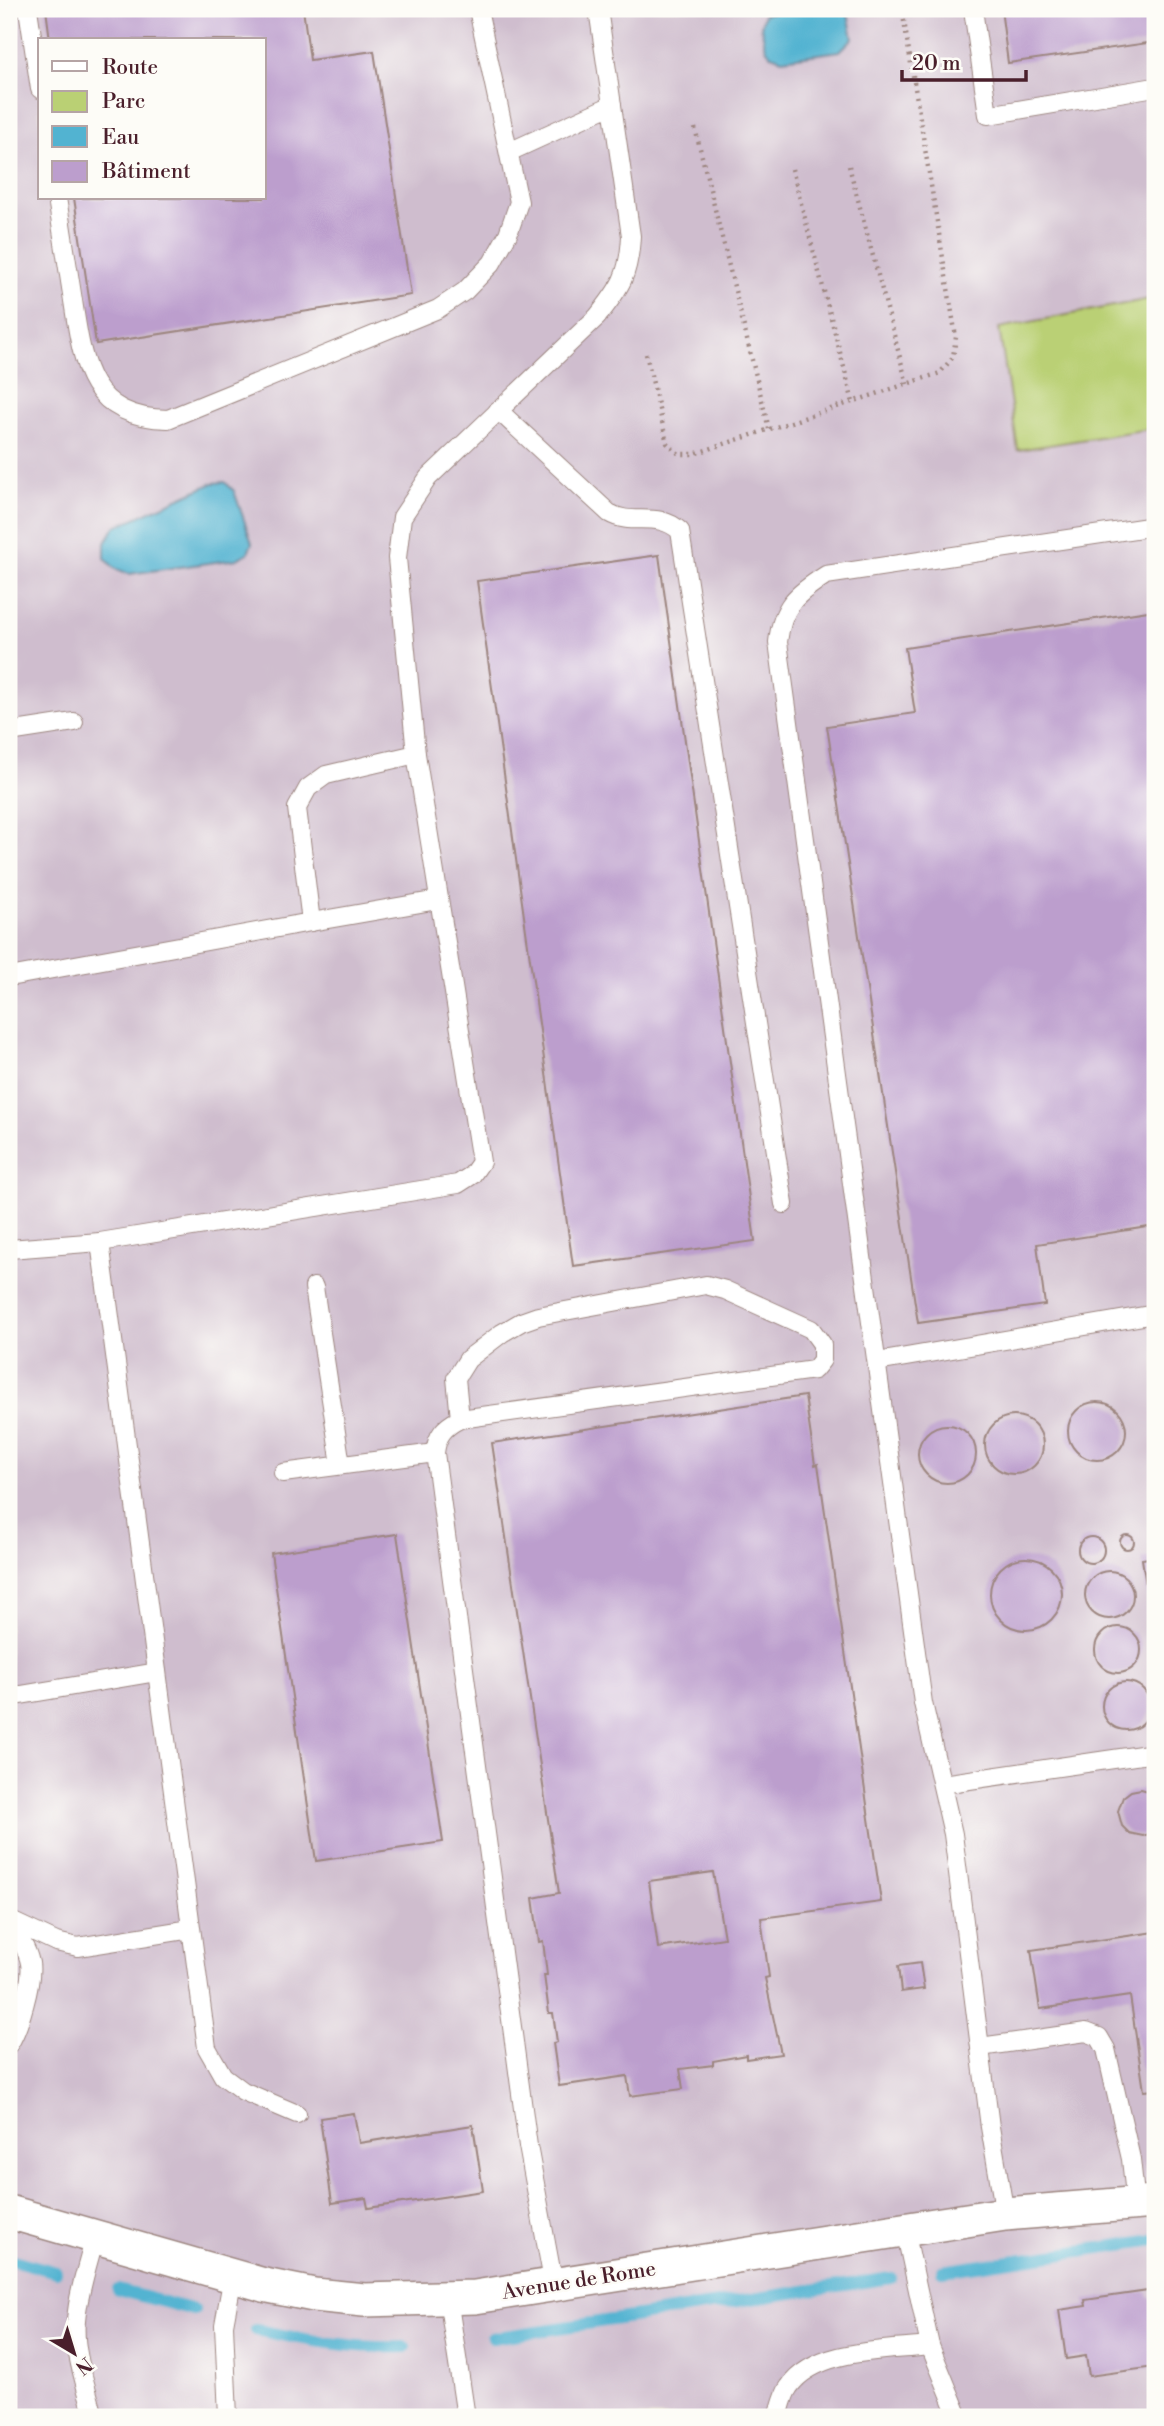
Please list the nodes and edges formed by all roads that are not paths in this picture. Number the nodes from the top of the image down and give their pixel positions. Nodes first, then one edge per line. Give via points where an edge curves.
1 (28, 9) edge
2 (478, 9) edge
3 (598, 9) edge
4 (973, 9) edge
5 (38, 76) edge
6 (1155, 87) edge
7 (612, 105) junction
8 (509, 152) junction
9 (57, 200) edge
10 (498, 410) junction
11 (1155, 526) edge
12 (74, 722) dead end
13 (9, 733) edge
14 (416, 754) junction
15 (438, 900) junction
16 (311, 922) junction
17 (9, 977) edge
18 (784, 1204) dead end
19 (100, 1242) junction
20 (9, 1249) edge
21 (314, 1287) dead end
22 (1155, 1314) edge
23 (877, 1362) junction
24 (460, 1419) junction
25 (435, 1453) junction
26 (341, 1465) junction
27 (283, 1474) dead end
28 (157, 1672) junction
29 (9, 1697) edge
30 (1155, 1753) edge
31 (942, 1784) junction
32 (9, 1922) edge
33 (191, 1929) junction
34 (9, 2044) edge
35 (980, 2047) junction
36 (296, 2115) dead end
37 (1145, 2204) edge
38 (9, 2212) edge
39 (1005, 2214) junction
40 (905, 2230) junction
41 (95, 2237) junction
42 (233, 2276) junction
43 (554, 2286) junction
44 (448, 2298) junction
45 (930, 2346) junction
46 (94, 2417) edge
47 (228, 2417) edge
48 (466, 2417) edge
49 (778, 2417) edge
50 (959, 2417) edge

1 - 5 lane
2 - 8 lane
3 - 7 lane
4 - 6 lane via 988,115
7 - 8 lane
7 - 10 lane via 631,236 630,261 621,287 597,317
8 - 9 lane via 519,202 492,263 465,291 438,309 168,419 144,418 117,407 95,386 81,357
10 - 14 lane via 428,478 402,517 397,558
10 - 18 lane via 609,513 620,519 669,522 680,531
11 - 23 lane via 826,575 800,592 780,621 778,642
12 - 13 lane
14 - 15 lane
14 - 16 lane via 326,775 309,788 298,808
15 - 16 lane
15 - 19 lane via 481,1162 472,1175 458,1184
16 - 17 lane
19 - 20 lane
19 - 28 lane
21 - 26 lane
22 - 23 lane
23 - 31 lane via 923,1703
24 - 24 lane via 814,1370 822,1360 822,1344 811,1329 706,1285 538,1316 502,1333 468,1359 456,1378
24 - 25 lane via 437,1438
25 - 26 lane
25 - 43 lane via 527,2132
26 - 27 lane
28 - 29 lane
28 - 33 lane
30 - 31 lane
31 - 35 lane via 953,1834
32 - 33 lane via 78,1947
32 - 34 lane via 30,1964 27,1991
33 - 36 lane via 208,2048 223,2076 243,2091
35 - 37 lane via 1086,2032 1099,2037 1106,2049
35 - 39 lane
37 - 39 street, Avenue de Rome
38 - 41 street, Avenue de Rome
39 - 40 street, Avenue de Rome
40 - 43 street, Avenue de Rome
40 - 45 lane
41 - 42 street, Avenue de Rome
41 - 46 lane via 75,2323
42 - 44 street, Avenue de Rome via 314,2295 364,2300
42 - 47 lane via 224,2325
43 - 44 street, Avenue de Rome
44 - 48 lane
45 - 49 lane via 836,2357 806,2368 787,2388
45 - 50 lane

